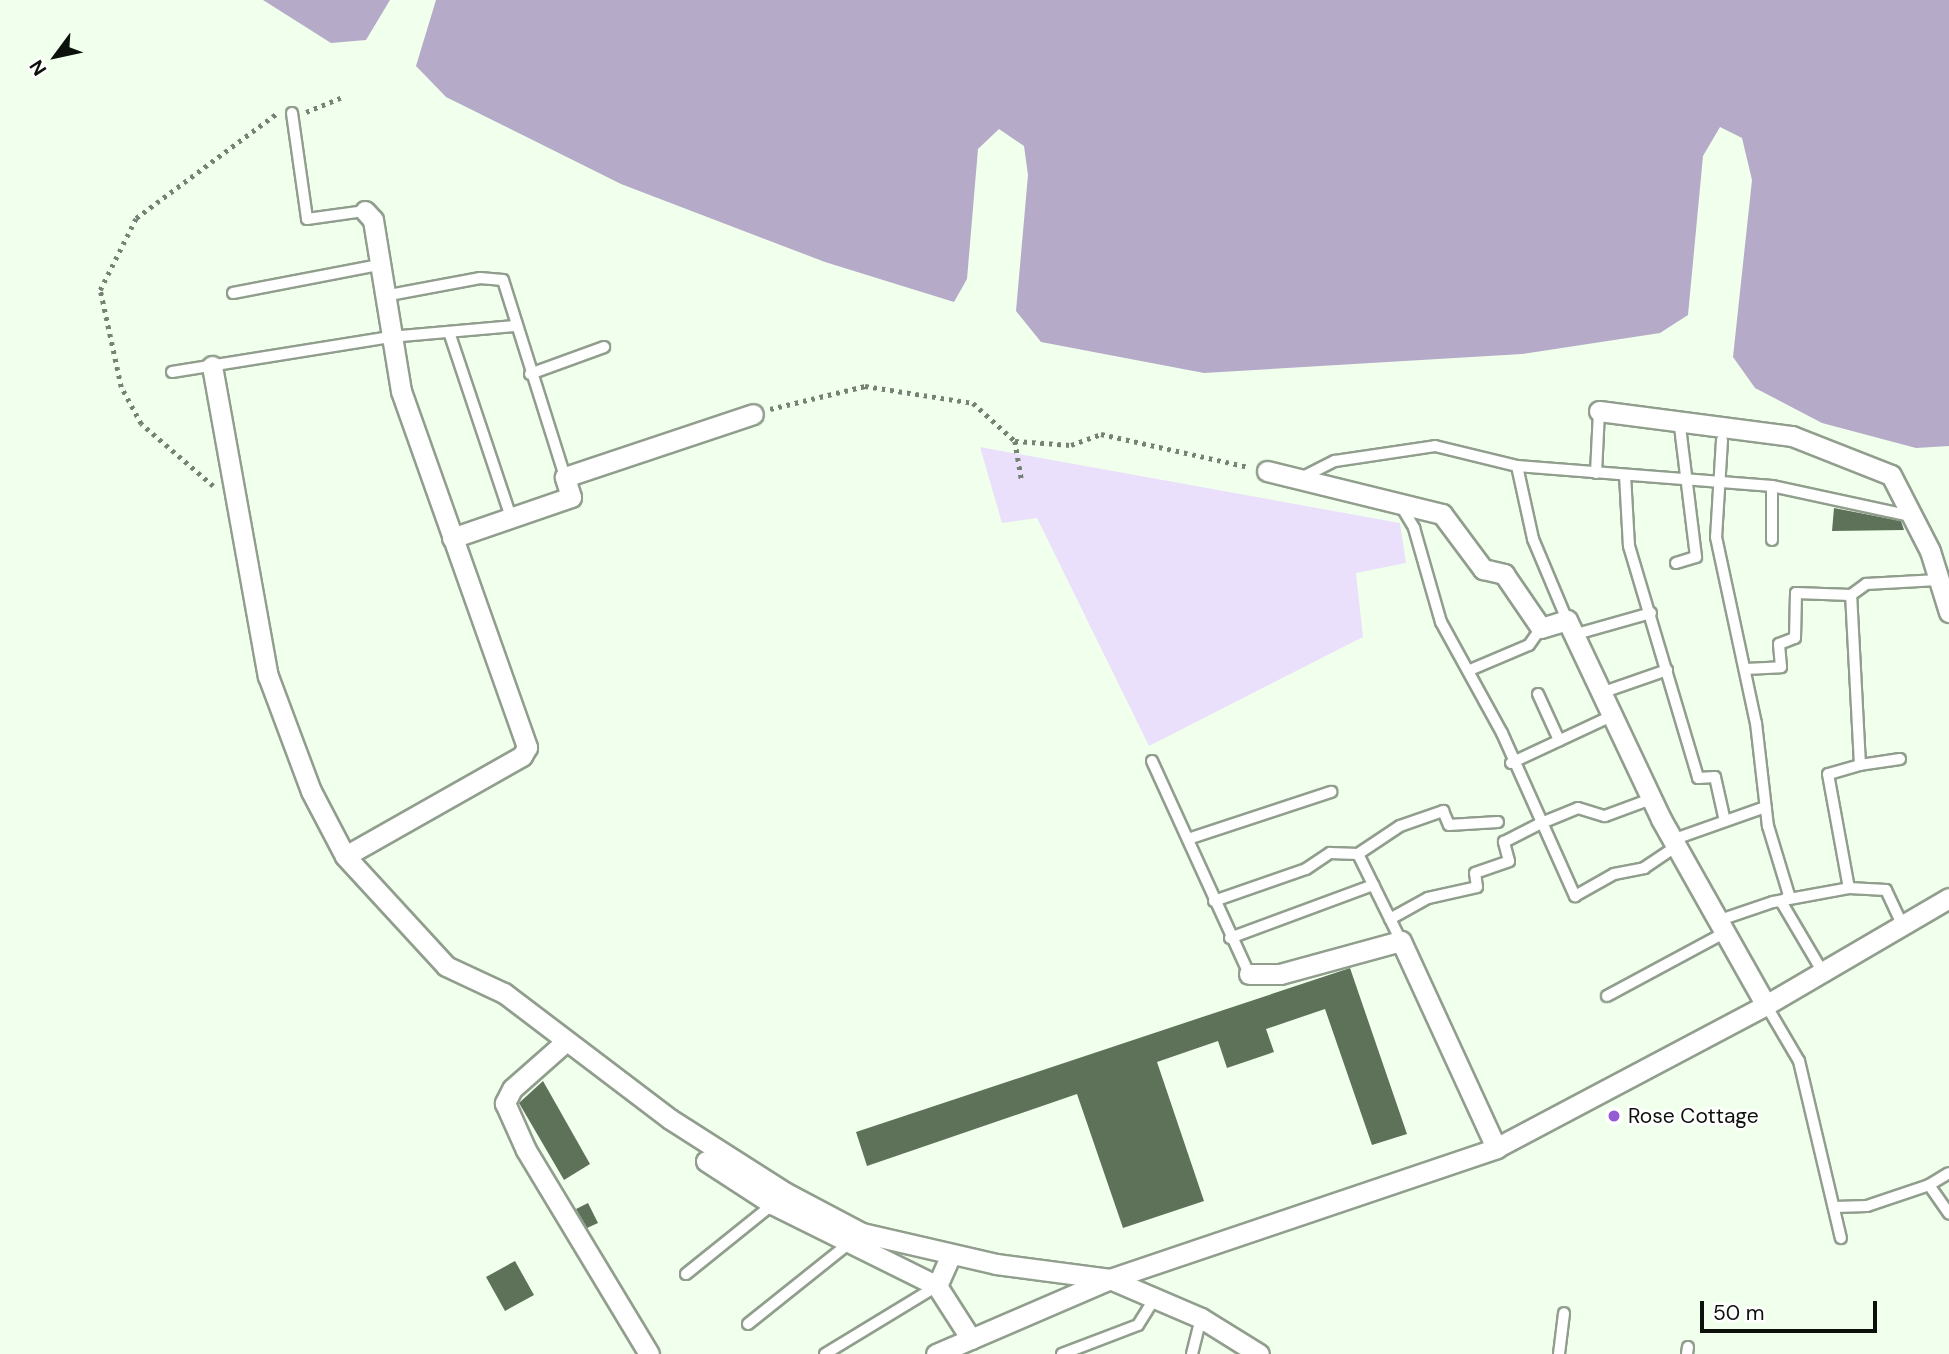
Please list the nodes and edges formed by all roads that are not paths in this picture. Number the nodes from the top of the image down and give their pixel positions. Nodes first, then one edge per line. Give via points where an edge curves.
1 (292, 113) road end
2 (365, 211) joint
3 (379, 265) junction
4 (233, 293) dead end
5 (384, 296) junction
6 (515, 326) junction
7 (449, 332) junction
8 (390, 337) junction
9 (604, 347) dead end
10 (212, 366) junction
11 (172, 372) dead end
12 (530, 374) junction
13 (1599, 411) joint
14 (752, 414) road end
15 (1679, 419) junction
16 (1722, 440) dead end
17 (1517, 466) junction
18 (1267, 471) road end
19 (1596, 473) junction
20 (1625, 475) junction
21 (565, 477) junction
22 (1300, 478) junction
23 (1689, 479) junction
24 (1715, 479) junction
25 (1772, 486) junction
26 (1399, 502) junction
27 (511, 517) junction
28 (1915, 517) junction
29 (452, 538) junction
30 (1772, 540) dead end
31 (1676, 562) dead end
32 (1944, 580) edge
33 (1851, 595) junction
34 (1949, 612) edge
35 (1651, 613) junction
36 (1541, 628) junction
37 (1570, 628) junction
38 (1746, 669) junction
39 (1471, 670) junction
40 (1667, 670) junction
41 (1601, 693) junction
42 (1538, 694) dead end
43 (1612, 716) junction
44 (1559, 740) junction
45 (1900, 759) dead end
46 (1152, 761) dead end
47 (1511, 764) junction
48 (1860, 765) junction
49 (1331, 792) dead end
50 (1651, 799) junction
51 (1765, 807) junction
52 (1724, 817) junction
53 (1498, 822) dead end
54 (1539, 824) junction
55 (1188, 839) junction
56 (1674, 844) junction
57 (1358, 854) junction
58 (345, 856) junction
59 (1373, 885) junction
60 (1849, 888) junction
61 (1949, 898) edge
62 (1214, 901) junction
63 (1782, 902) junction
64 (1390, 919) junction
65 (1901, 922) junction
66 (1720, 927) junction
67 (1230, 938) junction
68 (1401, 941) junction
69 (1822, 971) junction
70 (1249, 974) joint
71 (1606, 996) dead end
72 (1766, 1005) junction
73 (564, 1043) junction
74 (1496, 1148) junction
75 (706, 1161) dead end
76 (1949, 1173) edge
77 (1929, 1185) junction
78 (779, 1199) junction
79 (1835, 1207) junction
80 (1949, 1214) edge
81 (1841, 1238) dead end
82 (855, 1239) junction
83 (951, 1255) junction
84 (686, 1274) dead end
85 (1110, 1279) junction
86 (937, 1286) junction
87 (1154, 1299) junction
88 (1564, 1313) dead end
89 (1201, 1318) junction
90 (748, 1324) dead end
91 (971, 1339) junction
92 (649, 1354) edge
93 (825, 1354) edge
94 (936, 1354) edge
95 (1062, 1354) edge
96 (1192, 1354) edge
97 (1259, 1354) edge
98 (1559, 1354) edge

1 - 2 lane via 307,219
2 - 3 street via 373,220
3 - 4 lane
3 - 5 street
5 - 6 lane via 480,278 503,280
5 - 8 street
6 - 7 lane
6 - 12 lane
7 - 8 lane
7 - 27 lane
8 - 10 lane
8 - 29 street via 401,391
9 - 12 lane
10 - 11 lane
10 - 58 street via 268,676 311,791
12 - 21 lane
13 - 15 street
13 - 19 lane
14 - 21 street
15 - 23 lane
15 - 28 street via 1792,436 1891,475
16 - 24 lane
17 - 19 lane
17 - 22 lane via 1435,446 1335,461
17 - 37 lane via 1532,539
18 - 22 street
19 - 20 lane
20 - 23 lane
20 - 35 lane via 1629,546
21 - 27 street via 571,497
22 - 26 street
23 - 24 lane
23 - 31 lane via 1696,557
24 - 25 lane
24 - 38 lane via 1716,537
25 - 28 lane
25 - 30 lane
26 - 36 street via 1441,514 1483,569 1504,574
26 - 39 lane via 1414,528 1441,622
27 - 29 street
28 - 32 street
29 - 58 street via 526,753
32 - 33 lane via 1866,584
32 - 34 street
33 - 38 lane via 1796,593 1795,638 1779,644 1781,667
33 - 48 lane
35 - 37 lane
35 - 40 lane
36 - 37 street
36 - 39 lane via 1529,645
37 - 41 street
38 - 51 lane
39 - 47 lane
40 - 41 lane
40 - 52 lane via 1698,778 1715,777
41 - 43 street
42 - 44 lane
43 - 44 lane
43 - 50 street
44 - 47 lane
45 - 48 lane
46 - 55 lane
47 - 54 lane
48 - 60 lane via 1828,774
49 - 55 lane
50 - 54 lane via 1605,816 1578,808
50 - 56 street
51 - 52 lane
51 - 63 lane via 1789,894
52 - 56 lane
53 - 57 lane via 1449,825 1443,811 1401,826
54 - 56 lane via 1575,896 1614,874 1644,868
54 - 64 lane via 1504,842 1509,861 1475,873 1477,887 1428,898
55 - 62 lane
56 - 66 street
57 - 59 lane
57 - 62 lane via 1330,853 1306,869
58 - 73 street via 446,966 504,993
59 - 64 lane
59 - 67 lane
60 - 63 lane
60 - 65 lane via 1886,890
61 - 65 street
62 - 67 lane
63 - 66 lane
63 - 69 lane
64 - 68 lane
65 - 69 street
66 - 71 lane
66 - 72 street
67 - 70 lane
68 - 70 street via 1280,974
68 - 74 street
69 - 72 street
72 - 74 street
72 - 79 lane via 1799,1061
73 - 78 street
73 - 92 street via 512,1089 505,1104 526,1150
74 - 85 street
75 - 78 street
76 - 77 lane
77 - 79 lane via 1867,1206
77 - 80 lane
78 - 82 street
78 - 84 lane
79 - 81 lane
82 - 83 street
82 - 86 street
82 - 90 lane
83 - 85 street
83 - 86 street
85 - 87 street
85 - 91 street
86 - 91 street
86 - 93 lane
87 - 89 street
87 - 95 lane via 1138,1325
88 - 98 lane
89 - 96 lane
89 - 97 street
91 - 94 street

